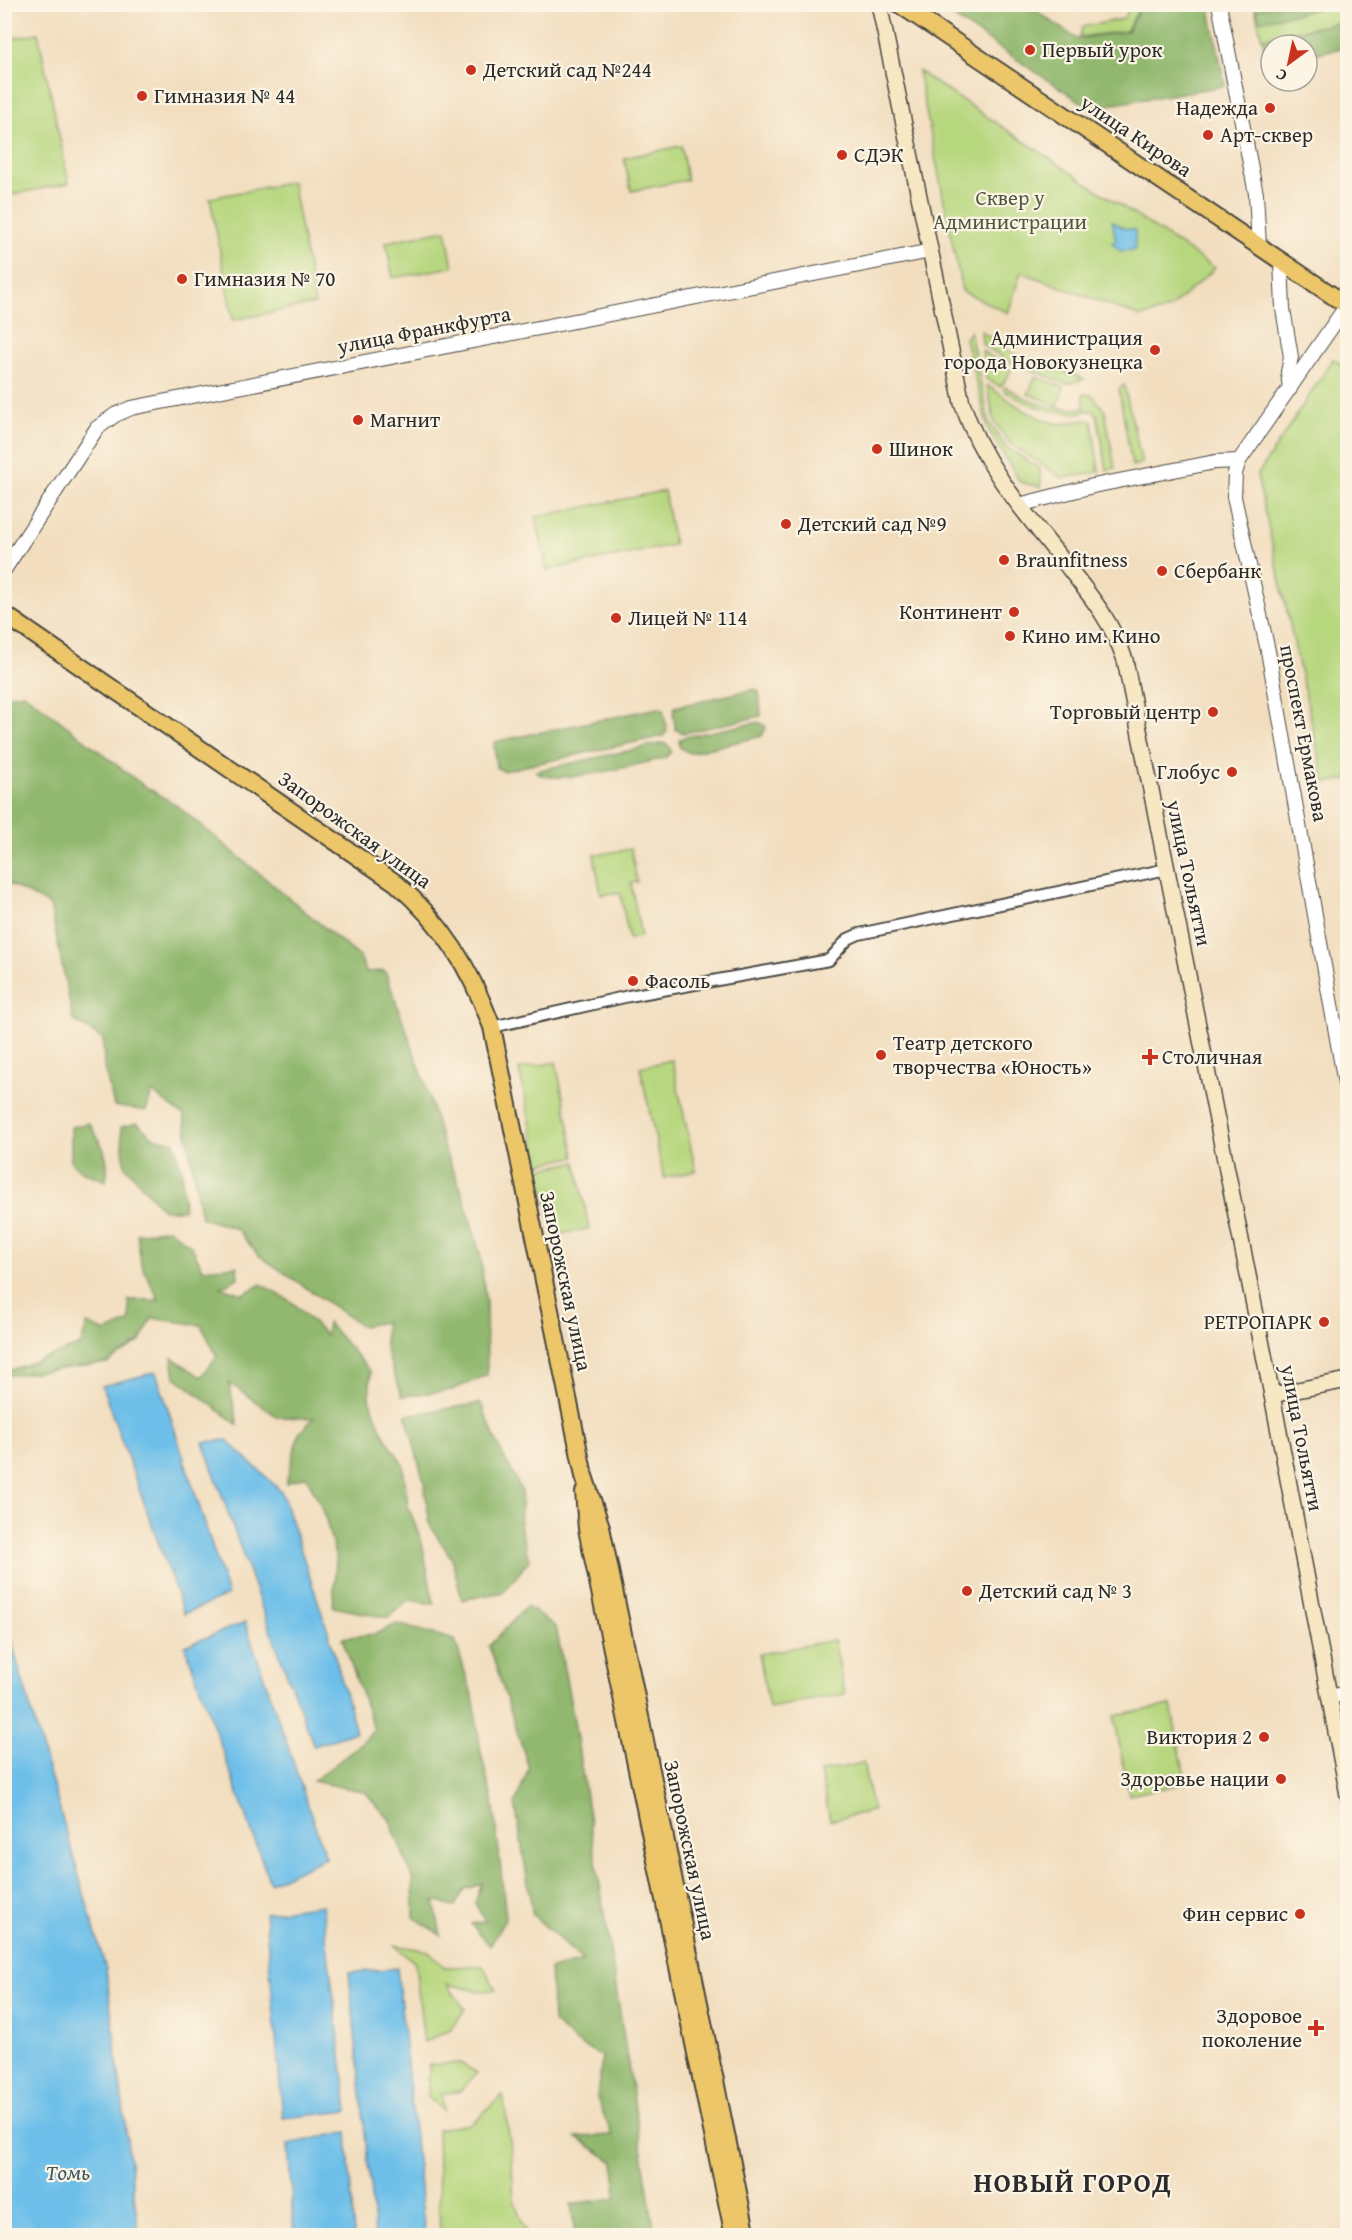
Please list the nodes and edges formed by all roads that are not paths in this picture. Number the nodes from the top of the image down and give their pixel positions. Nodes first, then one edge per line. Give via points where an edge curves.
1 (879, 4) edge
2 (899, 4) edge
3 (1219, 4) edge
4 (1259, 246) junction
5 (931, 251) junction
6 (1281, 261) junction
7 (1347, 306) edge
8 (1290, 389) junction
9 (1239, 461) junction
10 (1019, 505) junction
11 (4, 570) edge
12 (4, 614) edge
13 (1167, 870) junction
14 (492, 1027) junction
15 (1347, 1094) edge
16 (1347, 1380) edge
17 (1272, 1395) junction
18 (584, 1476) junction
19 (1347, 1693) edge
20 (1329, 1696) junction
21 (1347, 1795) edge
22 (734, 2235) edge
23 (747, 2235) edge

1 - 5 main road, улица Тольятти
2 - 4 main road, улица Кирова
3 - 4 street via 1256,194
4 - 6 main road, улица Кирова
5 - 10 main road, улица Тольятти via 969,423 987,460
5 - 11 street, улица Франкфурта via 131,408 97,428
6 - 7 main road, улица Кирова
6 - 8 street via 1291,357
7 - 8 street, проспект Ермакова
8 - 9 street, проспект Ермакова
9 - 10 street via 1215,462 1093,486
9 - 15 street, проспект Ермакова via 1234,497 1268,651
10 - 13 main road, улица Тольятти via 1100,607 1117,636
12 - 14 main road, Запорожская улица via 396,883 424,908 450,940 473,980
13 - 14 street via 859,934 848,939 829,960 629,996
13 - 17 main road, улица Тольятти
14 - 18 main road, Запорожская улица
16 - 17 main road
17 - 20 main road, улица Тольятти
18 - 22 main road, Запорожская улица via 587,1529
18 - 23 main road, Запорожская улица via 601,1527
19 - 20 street
20 - 21 main road, улица Тольятти

